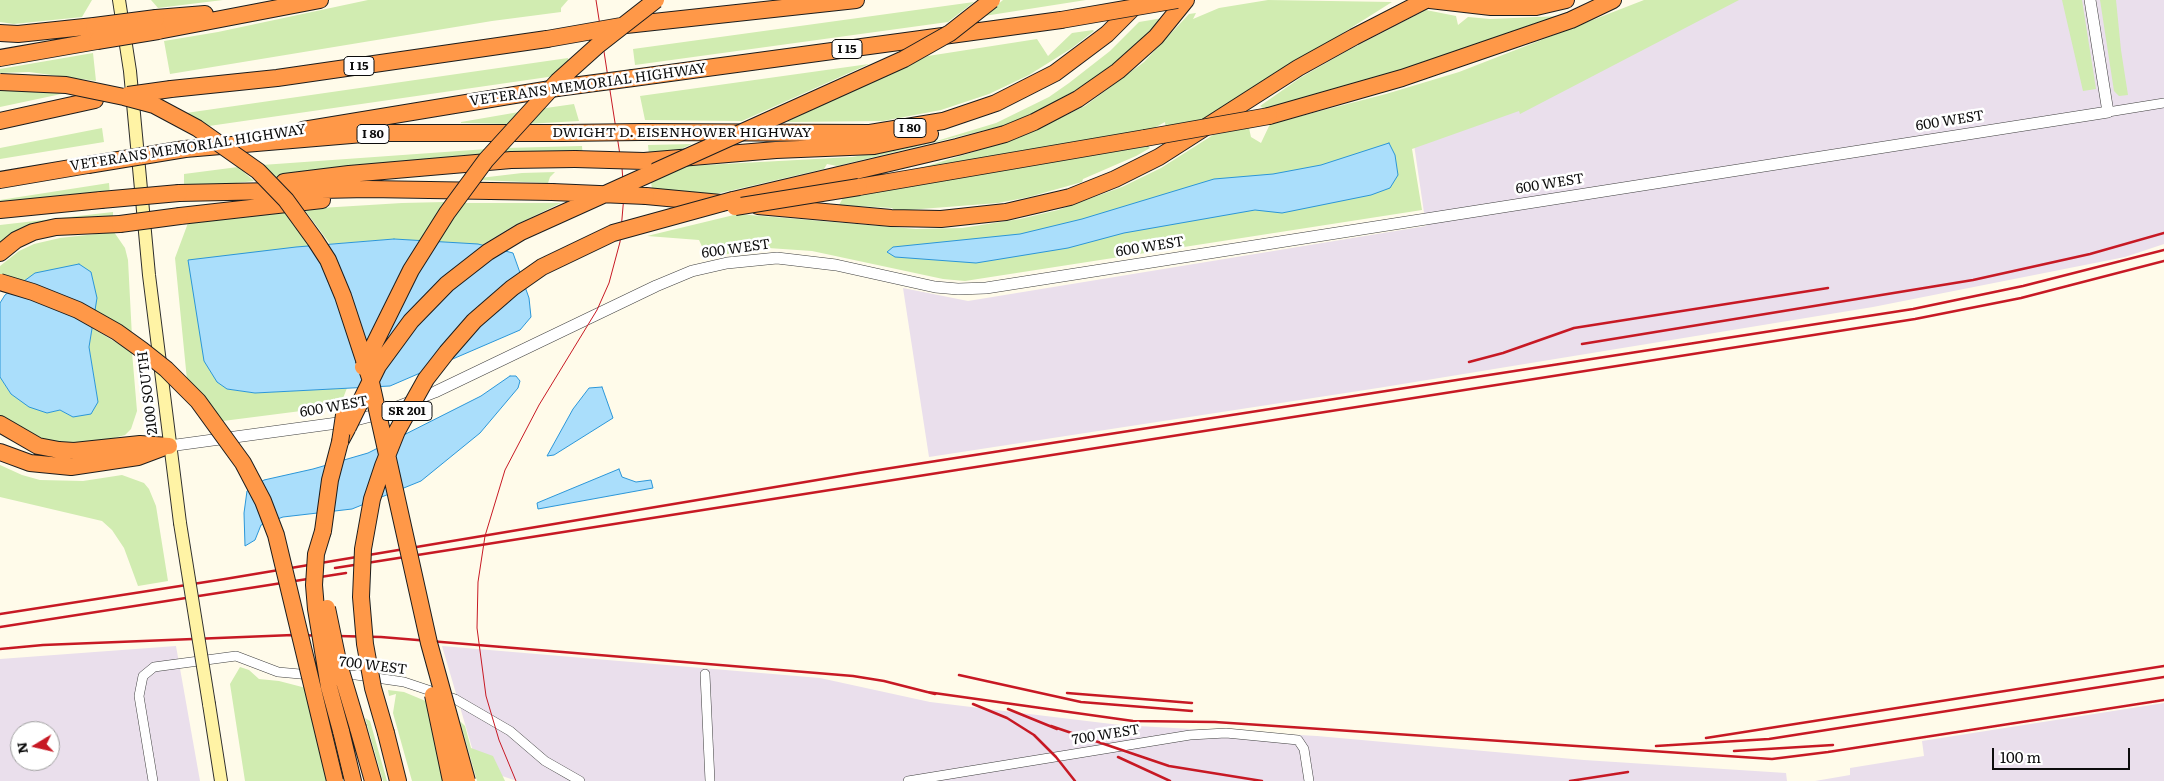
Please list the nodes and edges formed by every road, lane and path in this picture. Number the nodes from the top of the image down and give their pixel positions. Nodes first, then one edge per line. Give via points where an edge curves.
1 (120, 0) edge
2 (320, 0) edge
3 (656, 0) edge
4 (756, 0) edge
5 (856, 0) edge
6 (992, 0) edge
7 (1141, 0) edge
8 (1177, 0) edge
9 (1186, 0) edge
10 (1426, 0) edge
11 (1430, 0) edge
12 (1566, 0) edge
13 (1613, 0) edge
14 (2090, 0) edge
15 (650, 21) junction
16 (0, 33) edge
17 (96, 33) junction
18 (0, 58) edge
19 (0, 82) edge
20 (1004, 100) junction
21 (2164, 103) edge
22 (2108, 112) junction
23 (0, 121) edge
24 (185, 149) junction
25 (857, 179) junction
26 (0, 180) edge
27 (443, 189) junction
28 (207, 191) junction
29 (0, 210) edge
30 (0, 253) edge
31 (0, 282) edge
32 (0, 424) edge
33 (340, 442) junction
34 (169, 446) junction
35 (0, 452) edge
36 (323, 531) junction
37 (407, 538) junction
38 (705, 674) dead end
39 (153, 781) edge
40 (221, 781) edge
41 (335, 781) edge
42 (353, 781) edge
43 (373, 781) edge
44 (398, 781) edge
45 (451, 781) edge
46 (466, 781) edge
47 (580, 781) edge
48 (710, 781) edge
49 (908, 781) edge
50 (1309, 781) edge

1 - 34 main road, 2100 SOUTH
2 - 17 highway, bridge via 257,14 178,15 157,24
3 - 33 highway, bridge via 558,81 511,130 471,179 423,250 389,311 349,400
4 - 15 highway
5 - 15 highway, I 15
6 - 33 highway, bridge via 950,33 904,59 521,232 488,252 447,284 399,335 368,384
7 - 20 highway, DWIGHT D. EISENHOWER HIGHWAY / I 80 via 1082,55
8 - 24 highway, VETERANS MEMORIAL HIGHWAY / I 15, bridge via 1061,20 557,88
9 - 25 highway via 1168,24 1131,60 1092,90 1050,114 987,139
10 - 27 highway, bridge via 1312,60 1145,165 1085,191 1038,206 972,217 907,219 646,196
11 - 12 highway via 1491,7 1536,7
13 - 25 highway, bridge via 1570,20 1402,78 1269,116 1145,138
14 - 22 street
15 - 23 highway, I 15, bridge via 277,78 95,100
16 - 17 highway
17 - 18 highway
19 - 37 highway, bridge via 66,85 154,105 235,153 286,200 328,260 351,316 370,378
20 - 24 highway, DWIGHT D. EISENHOWER HIGHWAY / I 80, bridge via 937,122 870,133 374,134
20 - 28 highway, bridge via 970,122 917,138 874,146 644,161 511,160
21 - 22 street, 600 WEST
22 - 34 street, 600 WEST via 986,288 935,286 836,265 777,258 727,263 692,271 656,286 435,392 380,414 352,421
24 - 26 highway, VETERANS MEMORIAL HIGHWAY / I 15, bridge
25 - 44 highway, SR 201, bridge via 666,218 596,240 561,256 519,283 488,308 432,371 407,410 392,442 372,500 362,567 361,613 366,654
27 - 28 highway
27 - 30 highway, bridge via 120,224 56,227 33,232
28 - 29 highway, bridge
31 - 41 highway, bridge via 78,310 142,350 198,401 243,463 263,501 276,536
32 - 34 highway via 38,446 59,450 140,444
33 - 36 highway via 330,480
34 - 35 highway via 138,457 71,467 30,463
34 - 40 main road, 2100 SOUTH, bridge
36 - 42 highway, bridge via 316,554 316,609 328,679
36 - 43 highway, bridge via 323,588 329,622
37 - 45 highway, bridge via 419,627
37 - 46 highway, bridge via 429,643
38 - 48 street
39 - 47 street, 700 WEST via 139,696 143,676 154,667 236,656 292,675 356,675 404,682 455,699 510,730 545,761
49 - 50 street, 700 WEST via 1190,735 1226,733 1298,740 1304,749

